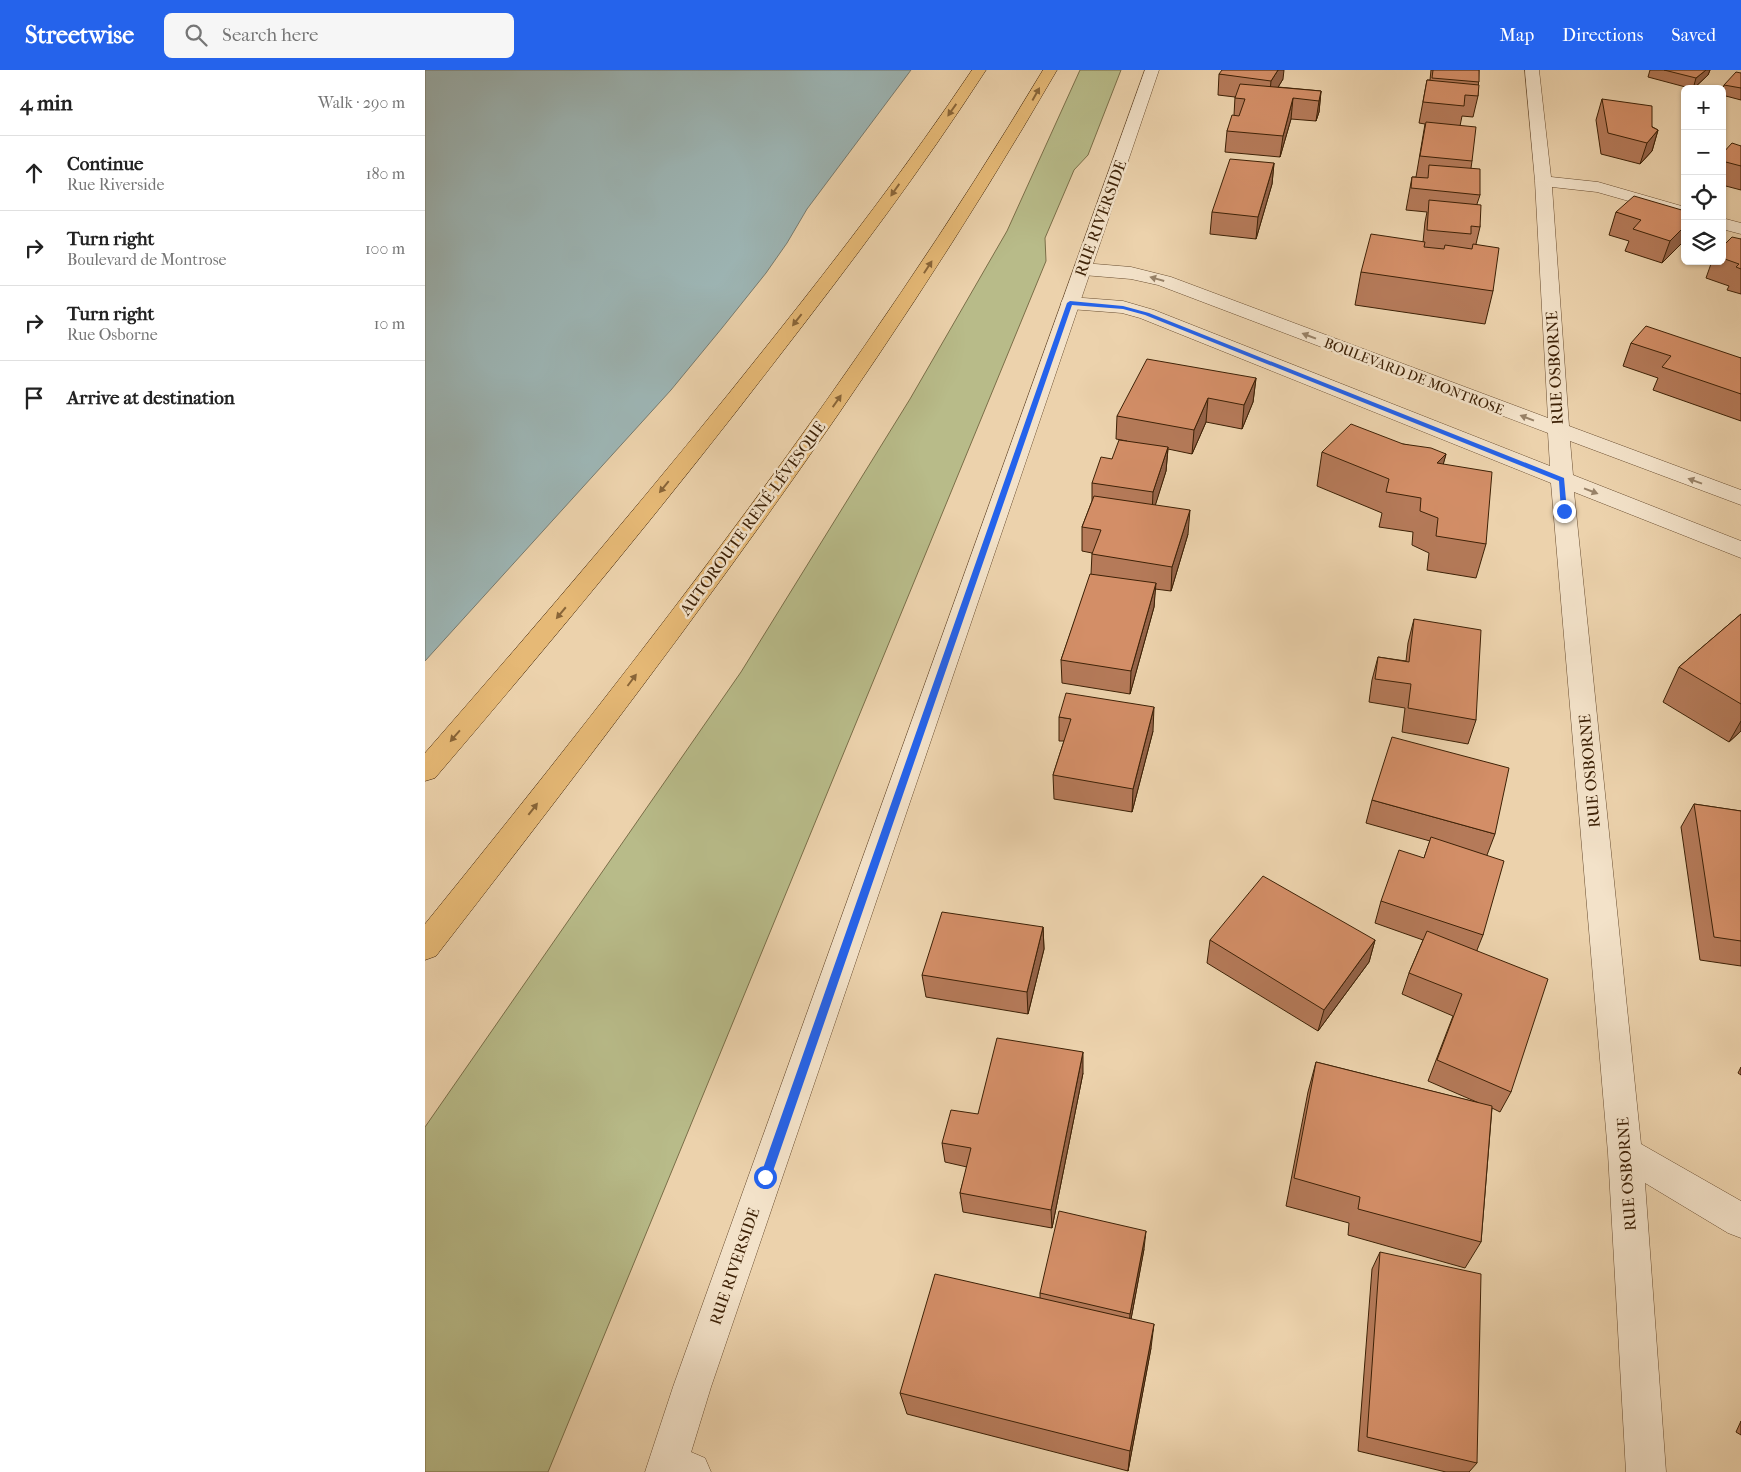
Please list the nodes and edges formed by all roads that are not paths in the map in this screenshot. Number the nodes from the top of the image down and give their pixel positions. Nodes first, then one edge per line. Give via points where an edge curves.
1 (979, 70) edge
2 (1050, 70) edge
3 (1152, 70) edge
4 (1532, 70) edge
5 (1543, 180) junction
6 (1681, 211) edge
7 (1726, 224) edge
8 (1741, 229) edge
9 (1083, 269) junction
10 (1070, 303) junction
11 (1558, 430) junction
12 (1562, 480) junction
13 (1741, 498) edge
14 (1741, 550) edge
15 (425, 771) edge
16 (504, 848) junction
17 (425, 947) edge
18 (425, 962) edge
19 (1625, 1152) junction
20 (1741, 1221) edge
21 (674, 1470) edge
22 (1646, 1472) edge

1 -> 15 highway via 891,196 741,392 602,565
16 -> 2 highway, AUTOROUTE RENÉ-LÉVESQUE via 805,447 967,209
3 - 9 street, RUE RIVERSIDE
4 - 5 street, RUE OSBORNE
5 - 6 street via 1598,187
5 - 11 street, RUE OSBORNE
7 - 8 street
9 - 10 street, RUE RIVERSIDE
11 -> 9 street, BOULEVARD DE MONTROSE via 1164,281 1131,273
10 - 12 street via 1123,308 1147,314
10 - 21 street, RUE RIVERSIDE via 692,1387
11 - 12 street, RUE OSBORNE
13 -> 11 street, BOULEVARD DE MONTROSE
12 -> 14 street
12 - 19 street, RUE OSBORNE
16 - 17 highway, AUTOROUTE RENÉ-LÉVESQUE
16 - 18 highway
19 - 20 street
19 - 22 street, RUE OSBORNE

